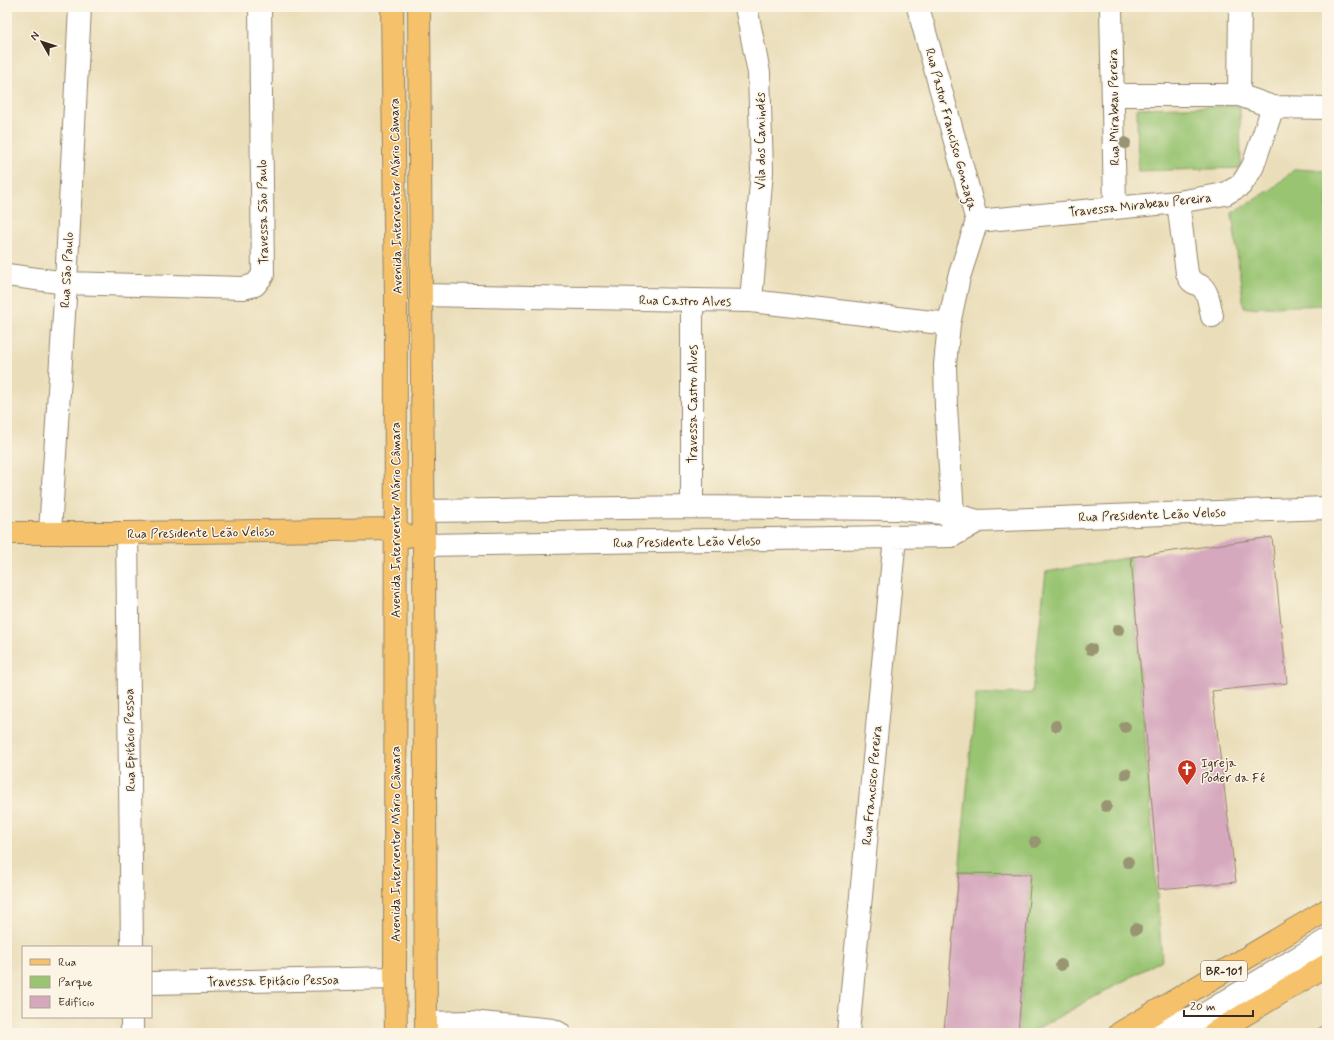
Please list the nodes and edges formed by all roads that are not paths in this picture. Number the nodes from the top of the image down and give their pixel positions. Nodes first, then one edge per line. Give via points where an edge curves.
1 (80, 7) edge
2 (260, 7) edge
3 (392, 7) edge
4 (419, 7) edge
5 (746, 7) edge
6 (918, 7) edge
7 (1111, 7) edge
8 (1240, 7) edge
9 (1113, 95) junction
10 (1239, 95) junction
11 (1273, 107) junction
12 (1327, 108) edge
13 (1178, 202) junction
14 (1115, 208) junction
15 (977, 221) junction
16 (7, 275) edge
17 (66, 283) junction
18 (421, 295) junction
19 (692, 301) junction
20 (751, 301) junction
21 (1212, 316) dead end
22 (949, 324) junction
23 (692, 507) junction
24 (1327, 508) edge
25 (424, 511) junction
26 (953, 514) junction
27 (978, 521) junction
28 (395, 529) junction
29 (50, 532) junction
30 (7, 533) edge
31 (126, 533) junction
32 (952, 536) junction
33 (894, 538) junction
34 (424, 545) junction
35 (1327, 910) edge
36 (1327, 940) edge
37 (132, 946) edge
38 (1327, 965) edge
39 (394, 978) junction
40 (152, 983) edge
41 (132, 1018) edge
42 (1210, 1024) edge
43 (426, 1028) edge
44 (132, 1033) edge
45 (396, 1033) edge
46 (559, 1033) edge
47 (848, 1033) edge
48 (1120, 1033) edge
49 (1156, 1033) edge
50 (1181, 1033) edge

1 - 17 street, Rua São Paulo
2 - 17 street, Travessa São Paulo via 263,275 255,285 243,288
3 - 28 main road, Avenida Interventor Mário Câmara via 396,295
4 - 18 main road, Avenida Interventor Mário Câmara
5 - 20 street, Vila dos Canindés via 759,73 762,171
6 - 15 street, Rua Pastor Francisco Gonzaga
7 - 9 street, Rua Mirabeau Pereira
8 - 10 street
9 - 10 street
9 - 14 street, Rua Mirabeau Pereira
10 - 11 street
11 - 12 street
11 - 13 street, Travessa Mirabeau Pereira via 1253,166 1241,185 1220,195
13 - 14 street, Travessa Mirabeau Pereira
13 - 21 street via 1187,274 1190,281 1204,289
14 - 15 street, Travessa Mirabeau Pereira
15 - 22 street, Rua Pastor Francisco Gonzaga via 959,278
16 - 17 street, Travessa São Paulo
17 - 29 street, Rua São Paulo
18 - 19 street, Rua Castro Alves
18 - 25 main road, Avenida Interventor Mário Câmara
19 - 20 street, Rua Castro Alves
19 - 23 street, Travessa Castro Alves
20 - 22 street, Rua Castro Alves
22 - 26 street, Rua Pastor Francisco Gonzaga via 946,407
23 - 25 street, Rua Presidente Leão Veloso
23 - 26 street, Rua Presidente Leão Veloso via 898,510
24 - 27 street, Rua Presidente Leão Veloso
25 - 28 main road
25 - 34 main road, Avenida Interventor Mário Câmara
26 - 27 street, Rua Presidente Leão Veloso
26 - 32 street, Rua Pastor Francisco Gonzaga
27 - 32 street, Rua Presidente Leão Veloso
28 - 31 main road, Rua Presidente Leão Veloso
28 - 34 main road, Rua Presidente Leão Veloso
28 - 39 main road, Avenida Interventor Mário Câmara
29 - 30 main road, Rua Presidente Leão Veloso
29 - 31 main road, Rua Presidente Leão Veloso
31 - 37 street, Rua Epitácio Pessoa
32 - 33 street, Rua Presidente Leão Veloso
33 - 34 street, Rua Presidente Leão Veloso
33 - 47 street, Rua Francisco Pereira
34 - 43 main road, Avenida Interventor Mário Câmara
35 - 48 main road, BR-101
36 - 42 street
38 - 42 main road
39 - 40 street, Travessa Epitácio Pessoa
39 - 45 main road, Avenida Interventor Mário Câmara
41 - 44 street
42 - 49 street via 1166,1025
42 - 50 street
43 - 46 street via 471,1022 553,1030

